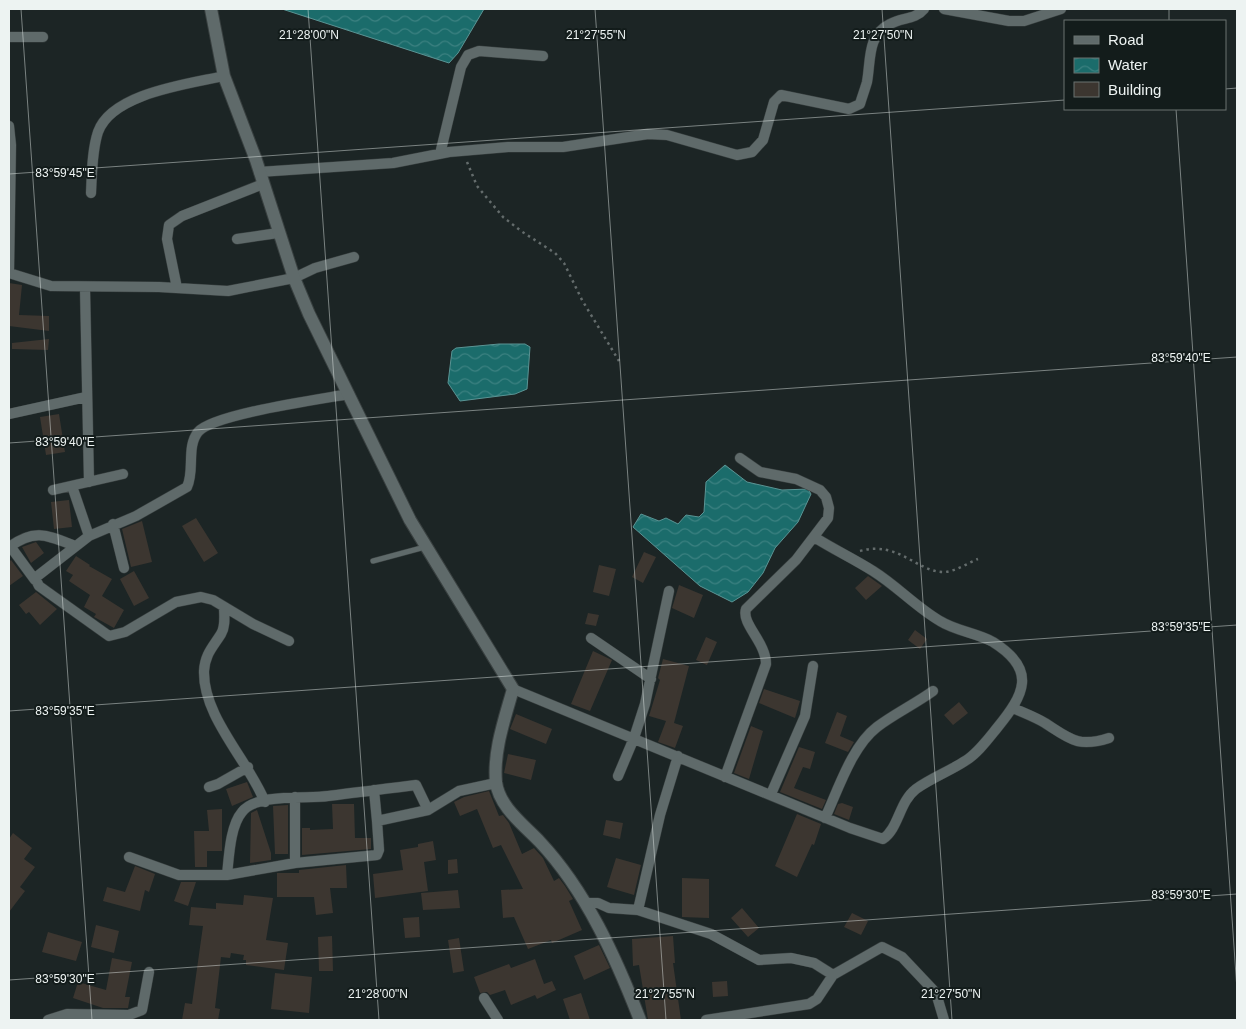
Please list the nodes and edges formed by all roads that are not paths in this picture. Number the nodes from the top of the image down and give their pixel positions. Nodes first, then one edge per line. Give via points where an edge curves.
1 (211, 9) edge
2 (924, 9) edge
3 (944, 9) edge
4 (1060, 9) edge
5 (1049, 10) edge
6 (43, 36) dead end
7 (9, 37) edge
8 (543, 56) dead end
9 (224, 76) junction
10 (9, 126) edge
11 (440, 154) junction
12 (261, 178) junction
13 (91, 193) dead end
14 (278, 233) junction
15 (237, 238) dead end
16 (354, 257) dead end
17 (9, 273) edge
18 (294, 278) junction
19 (86, 288) junction
20 (177, 288) junction
21 (349, 394) junction
22 (86, 397) junction
23 (9, 414) edge
24 (740, 458) dead end
25 (123, 474) dead end
26 (89, 482) junction
27 (72, 486) junction
28 (53, 490) dead end
29 (113, 524) junction
30 (88, 536) junction
31 (814, 537) junction
32 (75, 546) junction
33 (427, 546) junction
34 (9, 547) edge
35 (372, 561) dead end
36 (124, 568) dead end
37 (35, 580) junction
38 (669, 591) dead end
39 (224, 607) junction
40 (591, 638) dead end
41 (289, 641) dead end
42 (813, 666) dead end
43 (651, 679) junction
44 (513, 689) junction
45 (933, 691) dead end
46 (1013, 708) junction
47 (634, 738) junction
48 (1109, 738) dead end
49 (678, 756) junction
50 (248, 767) junction
51 (618, 776) dead end
52 (725, 777) junction
53 (496, 782) junction
54 (209, 787) dead end
55 (374, 790) junction
56 (771, 794) junction
57 (295, 797) junction
58 (265, 802) junction
59 (428, 810) junction
60 (825, 818) junction
61 (377, 821) junction
62 (129, 857) dead end
63 (295, 863) junction
64 (227, 875) junction
65 (585, 903) junction
66 (638, 910) junction
67 (149, 972) dead end
68 (832, 975) junction
69 (484, 998) dead end
70 (48, 1020) edge
71 (498, 1020) edge
72 (640, 1020) edge
73 (706, 1020) edge
74 (944, 1020) edge

1 - 9 street
2 - 11 street via 919,16 892,22 875,35 860,104 849,108 781,95 774,102 763,140 752,152 737,155 668,135 648,134 563,147 508,147
3 - 5 street via 1009,21 1024,20
4 - 5 street
6 - 7 street
8 - 11 street via 479,52 468,55 461,67
9 - 12 street
9 - 13 street via 126,102 111,115 99,130
10 - 17 street
11 - 12 street via 393,164
12 - 14 street
12 - 20 street via 169,225 167,239
14 - 15 street
14 - 18 street
16 - 18 street via 315,268
17 - 19 street via 51,286
18 - 20 street via 228,291
18 - 21 street
19 - 20 street
19 - 22 street
21 - 29 street via 237,417 205,427 198,432 192,445 191,480 187,487 136,516
21 - 33 street via 410,520
22 - 23 street
22 - 26 street
24 - 31 street via 760,472 796,480 820,490 826,497 828,518
25 - 26 street
26 - 27 street
27 - 28 street
27 - 30 street
29 - 30 street
29 - 36 street
30 - 32 street
31 - 46 street via 873,571 942,622 992,642 1012,658 1020,669 1023,682 1022,692
31 - 52 street via 744,614 764,649 766,664
32 - 34 street via 45,534 28,535
32 - 37 street via 37,575
33 - 35 lane
33 - 44 street
34 - 37 street
37 - 39 street via 109,636 125,632 176,602 192,597 213,600
38 - 43 street
39 - 41 street
39 - 50 street via 222,633 206,656 206,688 223,730
40 - 43 street
42 - 56 street via 805,716
43 - 47 street
44 - 47 street
44 - 53 street via 499,739
45 - 60 street via 866,737
46 - 48 street via 1072,740 1093,743
46 - 60 street via 968,760 916,789 905,800 891,831 883,839
47 - 49 street
47 - 51 street
49 - 52 street
49 - 66 street via 660,815
50 - 54 street
50 - 58 street
52 - 56 street
53 - 59 street via 459,790
53 - 65 street via 504,805 546,849
55 - 57 street
55 - 59 street via 416,785
55 - 61 street
56 - 60 street
57 - 58 street
57 - 63 street
58 - 64 street via 242,811 231,839
59 - 61 street
61 - 63 street via 377,855
62 - 64 street via 179,875
63 - 64 street
65 - 66 street
65 - 72 street
66 - 68 street via 711,934 759,960 791,958 814,963
67 - 70 street via 142,1010 137,1013 67,1014
68 - 73 street via 818,999 809,1004
68 - 74 street via 882,947 902,957 936,993
69 - 71 street

